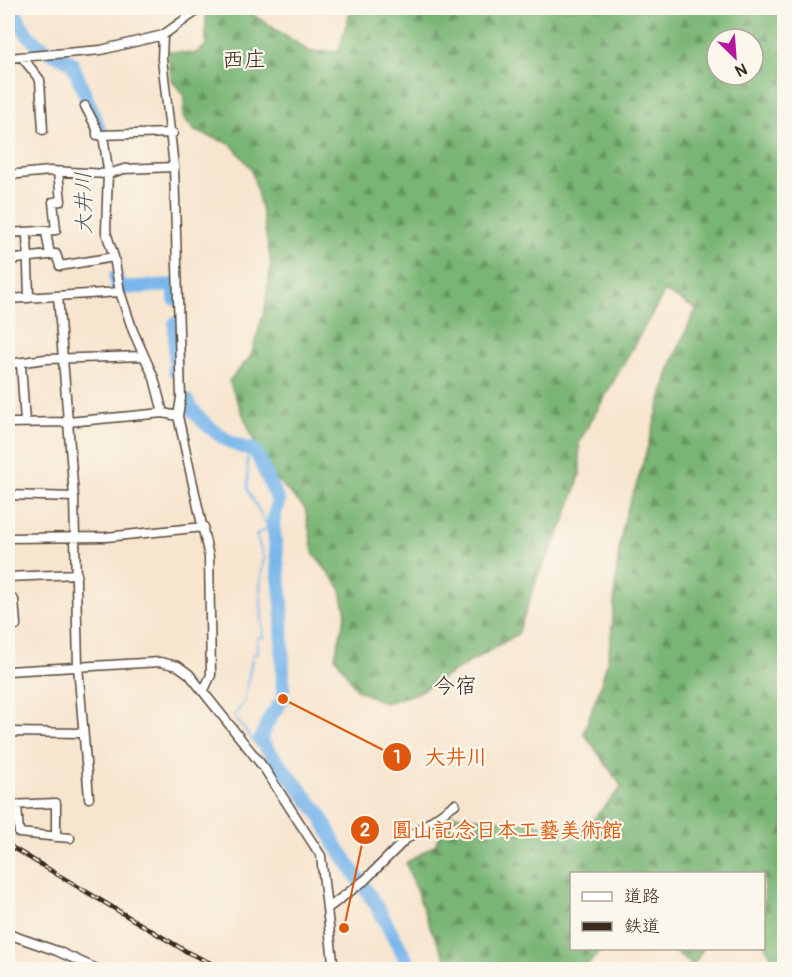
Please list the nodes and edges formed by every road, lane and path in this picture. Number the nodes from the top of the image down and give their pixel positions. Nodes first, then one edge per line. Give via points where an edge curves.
1 (201, 8) edge
2 (163, 35) junction
3 (21, 57) junction
4 (8, 58) edge
5 (85, 106) dead end
6 (43, 130) dead end
7 (172, 133) junction
8 (103, 135) junction
9 (174, 167) junction
10 (58, 172) junction
11 (108, 174) junction
12 (8, 175) edge
13 (46, 232) junction
14 (8, 233) edge
15 (27, 233) junction
16 (50, 255) junction
17 (30, 257) junction
18 (114, 257) junction
19 (8, 260) edge
20 (120, 292) junction
21 (58, 296) junction
22 (29, 298) junction
23 (8, 299) edge
24 (144, 356) junction
25 (63, 359) junction
26 (8, 363) edge
27 (21, 364) junction
28 (163, 413) junction
29 (178, 416) junction
30 (25, 422) junction
31 (68, 422) junction
32 (8, 423) edge
33 (8, 495) edge
34 (74, 497) junction
35 (204, 527) junction
36 (76, 537) junction
37 (8, 538) edge
38 (77, 574) junction
39 (8, 578) edge
40 (8, 601) edge
41 (16, 624) dead end
42 (78, 666) junction
43 (8, 671) edge
44 (204, 690) junction
45 (8, 732) edge
46 (83, 733) junction
47 (89, 798) dead end
48 (455, 804) dead end
49 (17, 805) junction
50 (8, 806) edge
51 (56, 837) junction
52 (70, 838) dead end
53 (328, 908) junction
54 (8, 934) edge
55 (99, 969) edge
56 (334, 969) edge

1 - 2 street
2 - 3 street via 101,50
2 - 7 street via 162,59
3 - 4 street
3 - 6 street via 40,80
5 - 8 street via 97,135
7 - 8 street
7 - 9 street
8 - 11 street
9 - 11 street via 124,169
9 - 29 street via 181,398
10 - 11 street
10 - 12 street
10 - 13 street via 61,201 53,202 56,230
11 - 18 street via 106,232
13 - 15 street
13 - 16 street
14 - 15 street
15 - 17 street
16 - 17 street
16 - 18 street via 56,254 60,266
17 - 19 street
17 - 22 street
18 - 20 street
20 - 21 street
20 - 24 street
21 - 22 street
21 - 25 street
22 - 23 street
24 - 25 street
24 - 28 street
25 - 27 street
25 - 31 street
26 - 27 street
27 - 30 street
28 - 29 street
28 - 31 street
29 - 35 street
30 - 31 street
30 - 32 street
31 - 34 street
33 - 34 street
34 - 36 street
35 - 36 street
35 - 44 street via 210,577 211,675
36 - 37 street
36 - 38 street
38 - 39 street
38 - 42 street
40 - 41 street via 14,600
42 - 43 street
42 - 44 street via 160,662 178,666
42 - 46 street
44 - 53 street via 264,768 321,856
45 - 46 street
46 - 47 street
48 - 53 street via 405,840 365,880
49 - 50 street
49 - 51 street via 19,833
49 - 51 street via 56,803
51 - 52 street
53 - 56 street
54 - 55 street

